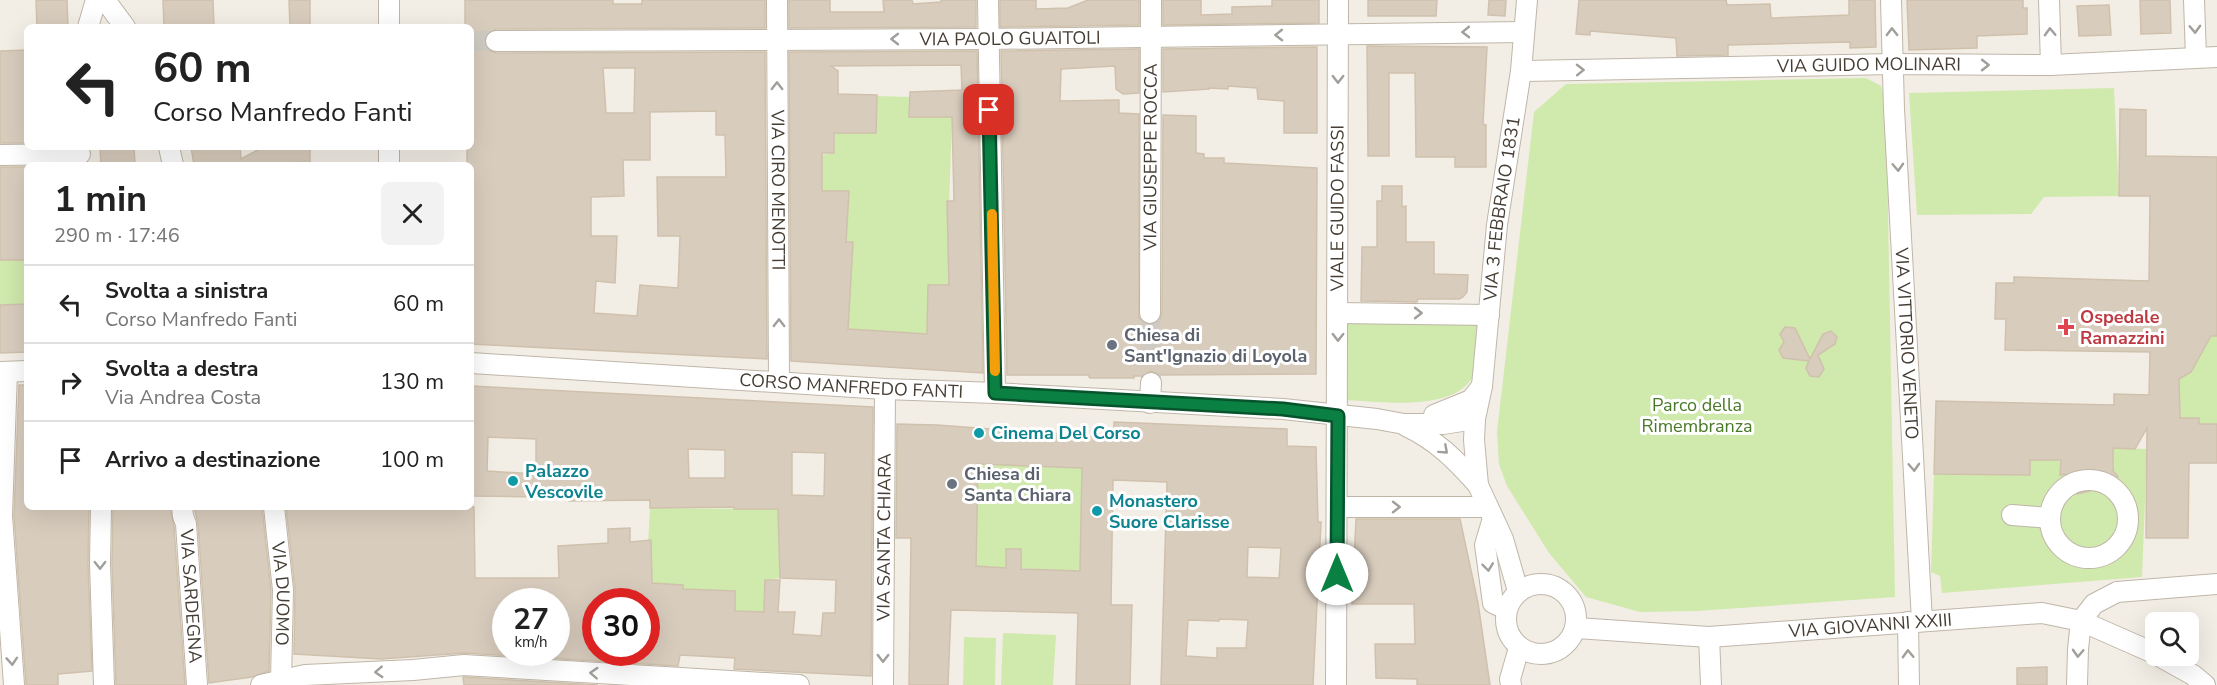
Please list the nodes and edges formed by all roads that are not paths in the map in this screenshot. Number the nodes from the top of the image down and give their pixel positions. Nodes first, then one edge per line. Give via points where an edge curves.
1 (96, 0) edge
2 (105, 0) edge
3 (389, 0) edge
4 (777, 0) edge
5 (988, 0) edge
6 (1151, 0) edge
7 (1338, 0) edge
8 (1527, 0) edge
9 (1892, 0) edge
10 (2049, 0) edge
11 (2194, 0) edge
12 (89, 24) edge
13 (123, 24) edge
14 (389, 24) edge
15 (1524, 32) junction
16 (1337, 34) junction
17 (1151, 37) junction
18 (777, 39) junction
19 (988, 39) junction
20 (496, 41) tunnel mouth
21 (2196, 57) junction
22 (2217, 57) edge
23 (1893, 64) junction
24 (2051, 64) junction
25 (1521, 71) junction
26 (0, 155) edge
27 (80, 155) edge
28 (1150, 313) tunnel mouth
29 (1338, 313) junction
30 (1489, 315) junction
31 (474, 363) edge
32 (12, 372) edge
33 (779, 381) junction
34 (1482, 386) junction
35 (885, 389) junction
36 (995, 393) junction
37 (1434, 415) junction
38 (1338, 416) junction
39 (1377, 419) junction
40 (1475, 419) junction
41 (1404, 424) junction
42 (1478, 485) junction
43 (1338, 507) junction
44 (101, 510) edge
45 (182, 510) edge
46 (274, 510) edge
47 (1491, 513) junction
48 (2012, 515) dead end
49 (2050, 518) junction
50 (1503, 539) junction
51 (1538, 583) junction
52 (2217, 584) edge
53 (1518, 591) junction
54 (1506, 609) junction
55 (2081, 621) junction
56 (1915, 622) junction
57 (1576, 628) junction
58 (1708, 637) junction
59 (1519, 648) junction
60 (2145, 650) edge
61 (2177, 666) edge
62 (442, 676) edge
63 (413, 678) edge
64 (281, 681) junction
65 (14, 685) edge
66 (104, 685) edge
67 (196, 685) edge
68 (261, 685) edge
69 (799, 685) edge
70 (883, 685) edge
71 (1336, 685) edge
72 (1511, 685) edge
73 (1710, 685) edge
74 (1909, 685) edge
75 (2077, 685) edge
76 (2205, 685) edge

1 - 12 street
2 - 13 street
3 - 14 street
4 - 18 street, VIA CIRO MENOTTI
5 - 19 street
6 - 17 street, VIA GIUSEPPE ROCCA
7 - 16 street, VIALE GUIDO FASSI
8 - 15 street, VIA 3 FEBBRAIO 1831
23 -> 9 street, VIA VITTORIO VENETO
24 -> 10 street
11 -> 21 street
15 -> 16 street, VIA PAOLO GUAITOLI
15 - 25 street, VIA 3 FEBBRAIO 1831
16 -> 17 street, VIA PAOLO GUAITOLI
16 -> 29 street, VIALE GUIDO FASSI
17 - 19 street, VIA PAOLO GUAITOLI
17 - 28 street, VIA GIUSEPPE ROCCA
19 -> 18 street, VIA PAOLO GUAITOLI
18 - 20 street, VIA PAOLO GUAITOLI
33 -> 18 street, VIA CIRO MENOTTI
19 - 36 street
21 - 22 street, VIA GUIDO MOLINARI
21 - 24 street, VIA GUIDO MOLINARI
23 -> 24 street, VIA GUIDO MOLINARI
25 -> 23 street, VIA GUIDO MOLINARI
23 -> 56 street, VIA VITTORIO VENETO
25 - 30 street, VIA 3 FEBBRAIO 1831 via 1497,225
26 - 27 street
29 -> 30 street
29 -> 38 street, VIALE GUIDO FASSI
30 - 34 street, VIA 3 FEBBRAIO 1831
31 - 33 street, CORSO MANFREDO FANTI
32 -> 65 street via 2,516
33 - 35 street, CORSO MANFREDO FANTI
34 - 37 street via 1471,400
34 - 40 street, VIA 3 FEBBRAIO 1831
35 - 36 street, CORSO MANFREDO FANTI
35 -> 70 street, VIA SANTA CHIARA
36 - 38 street, CORSO MANFREDO FANTI via 1150,393
37 - 39 street
37 - 40 street
38 - 39 street, CORSO MANFREDO FANTI
38 - 43 street, VIALE GUIDO FASSI
39 - 41 street
40 - 41 street
40 - 42 street
41 -> 42 street via 1444,449
42 - 47 street
43 -> 47 street
43 - 71 street, VIALE GUIDO FASSI
44 -> 66 street
45 - 67 street, VIA SARDEGNA
46 - 64 street, VIA DUOMO via 283,590
47 - 50 street
47 -> 54 street via 1485,545 1492,603
48 - 49 street
49 - 49 street via 2051,530 2064,549 2086,558 2114,554 2127,532 2129,519 2120,493 2097,480 2083,479 2059,492
50 - 51 street
50 - 53 street
51 - 53 street
51 - 57 street via 1560,588 1575,605
52 - 55 street via 2118,592 2094,604
53 - 54 street
54 - 59 street via 1507,631
55 - 56 street, VIA GIOVANNI XXIII via 2042,613
55 - 60 street, VIA GIOVANNI XXIII
55 -> 75 street
56 - 58 street, VIA GIOVANNI XXIII
74 -> 56 street, VIA VITTORIO VENETO
57 - 58 street, VIA GIOVANNI XXIII
57 - 59 street via 1564,648 1542,655
58 - 73 street
59 - 72 street
61 - 76 street, VIA GIOVANNI XXIII
62 - 63 street
69 -> 62 street via 464,665
63 -> 64 street via 305,675
64 - 68 street

